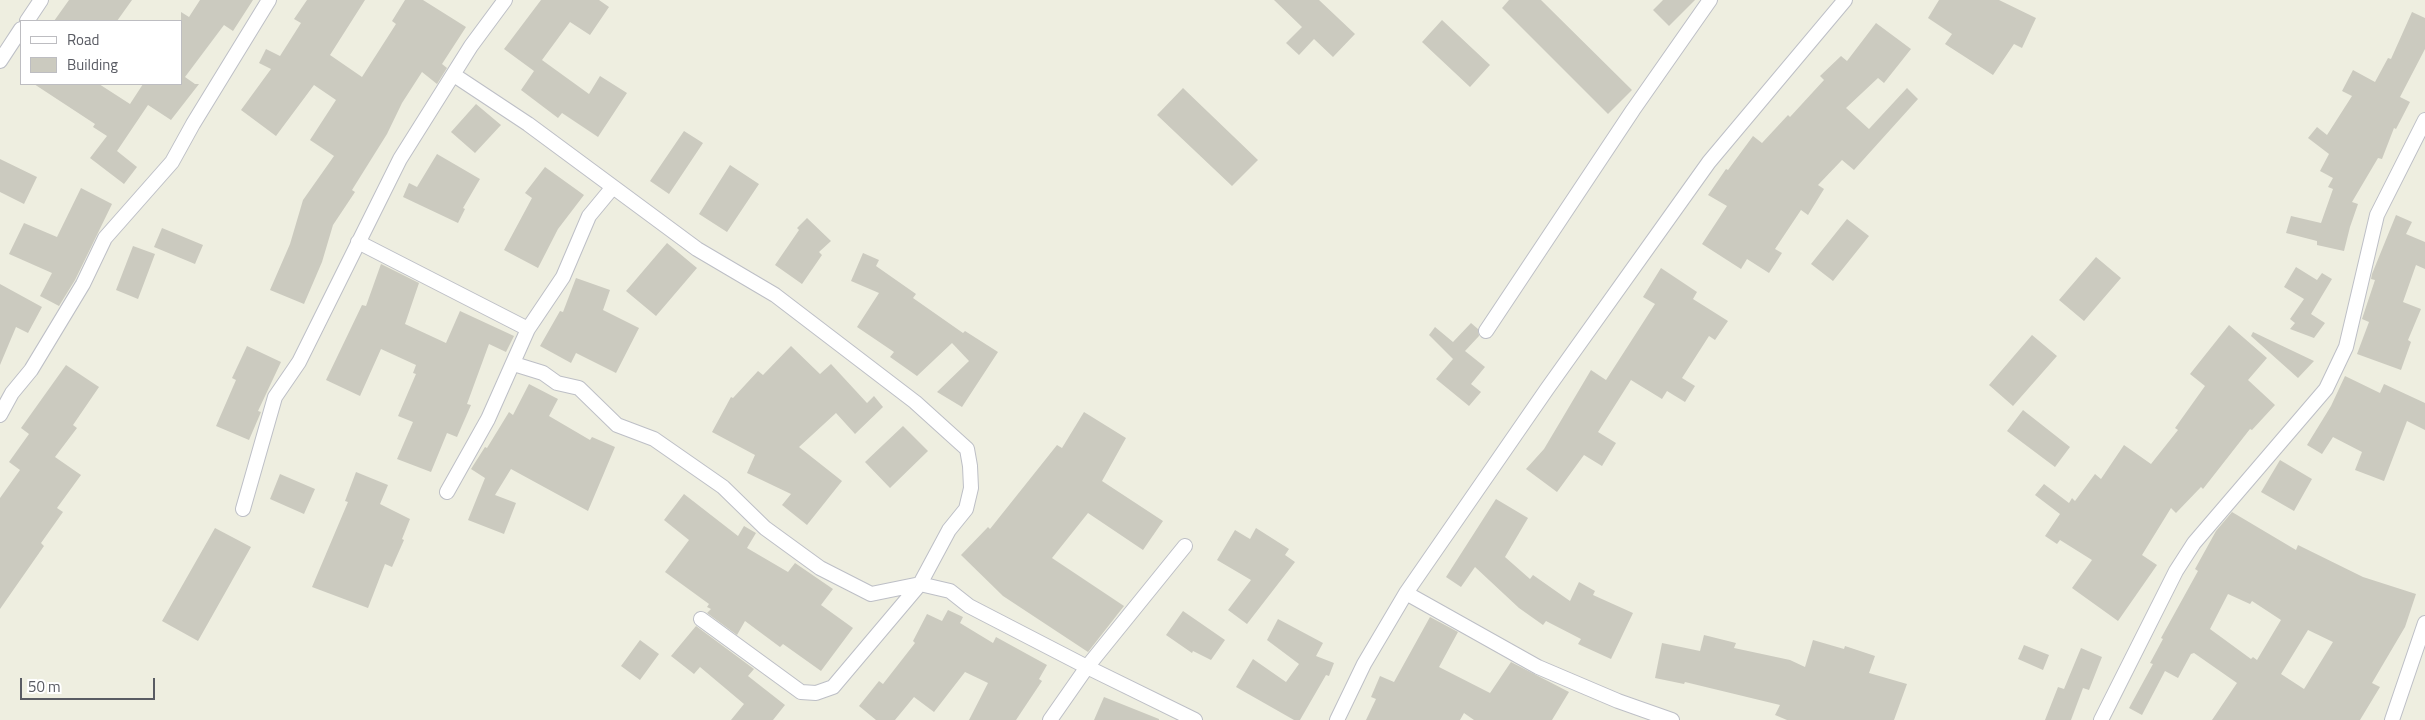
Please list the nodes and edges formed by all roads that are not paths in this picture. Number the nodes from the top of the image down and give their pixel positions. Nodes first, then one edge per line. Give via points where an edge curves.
1 (41, 0) edge
2 (269, 0) edge
3 (505, 0) edge
4 (1710, 0) edge
5 (1845, 0) edge
6 (28, 20) edge
7 (20, 31) edge
8 (0, 61) edge
9 (454, 74) junction
10 (2425, 120) edge
11 (613, 188) junction
12 (358, 242) junction
13 (528, 329) junction
14 (1486, 331) dead end
15 (514, 364) junction
16 (0, 415) edge
17 (448, 492) dead end
18 (243, 509) dead end
19 (1185, 546) dead end
20 (920, 584) junction
21 (1406, 593) junction
22 (701, 619) dead end
23 (2425, 623) edge
24 (1086, 668) junction
25 (1050, 720) edge
26 (1195, 720) edge
27 (1337, 720) edge
28 (1672, 720) edge
29 (2102, 720) edge
30 (2392, 720) edge

1 - 6 street
2 - 16 street via 172,162 105,238 83,284
3 - 9 street
4 - 14 street
5 - 21 street via 1709,162
7 - 8 street
9 - 11 street
9 - 12 street via 400,159
10 - 29 street via 2377,215 2346,347 2326,389 2194,543 2176,571
11 - 13 street via 589,216 563,277
11 - 20 street via 697,249 775,295 915,402 967,449 970,488 966,509 949,530
12 - 13 street
12 - 18 street via 300,362 276,397
13 - 15 street
15 - 17 street
15 - 20 street via 543,373 557,383 579,388 617,425 654,439 723,487 765,528 820,568 871,594
19 - 24 street
20 - 22 street via 839,683 826,691 801,692
20 - 24 street via 950,591 969,606
21 - 27 street via 1364,664
21 - 28 street via 1538,667
23 - 30 street
24 - 25 street
24 - 26 street

